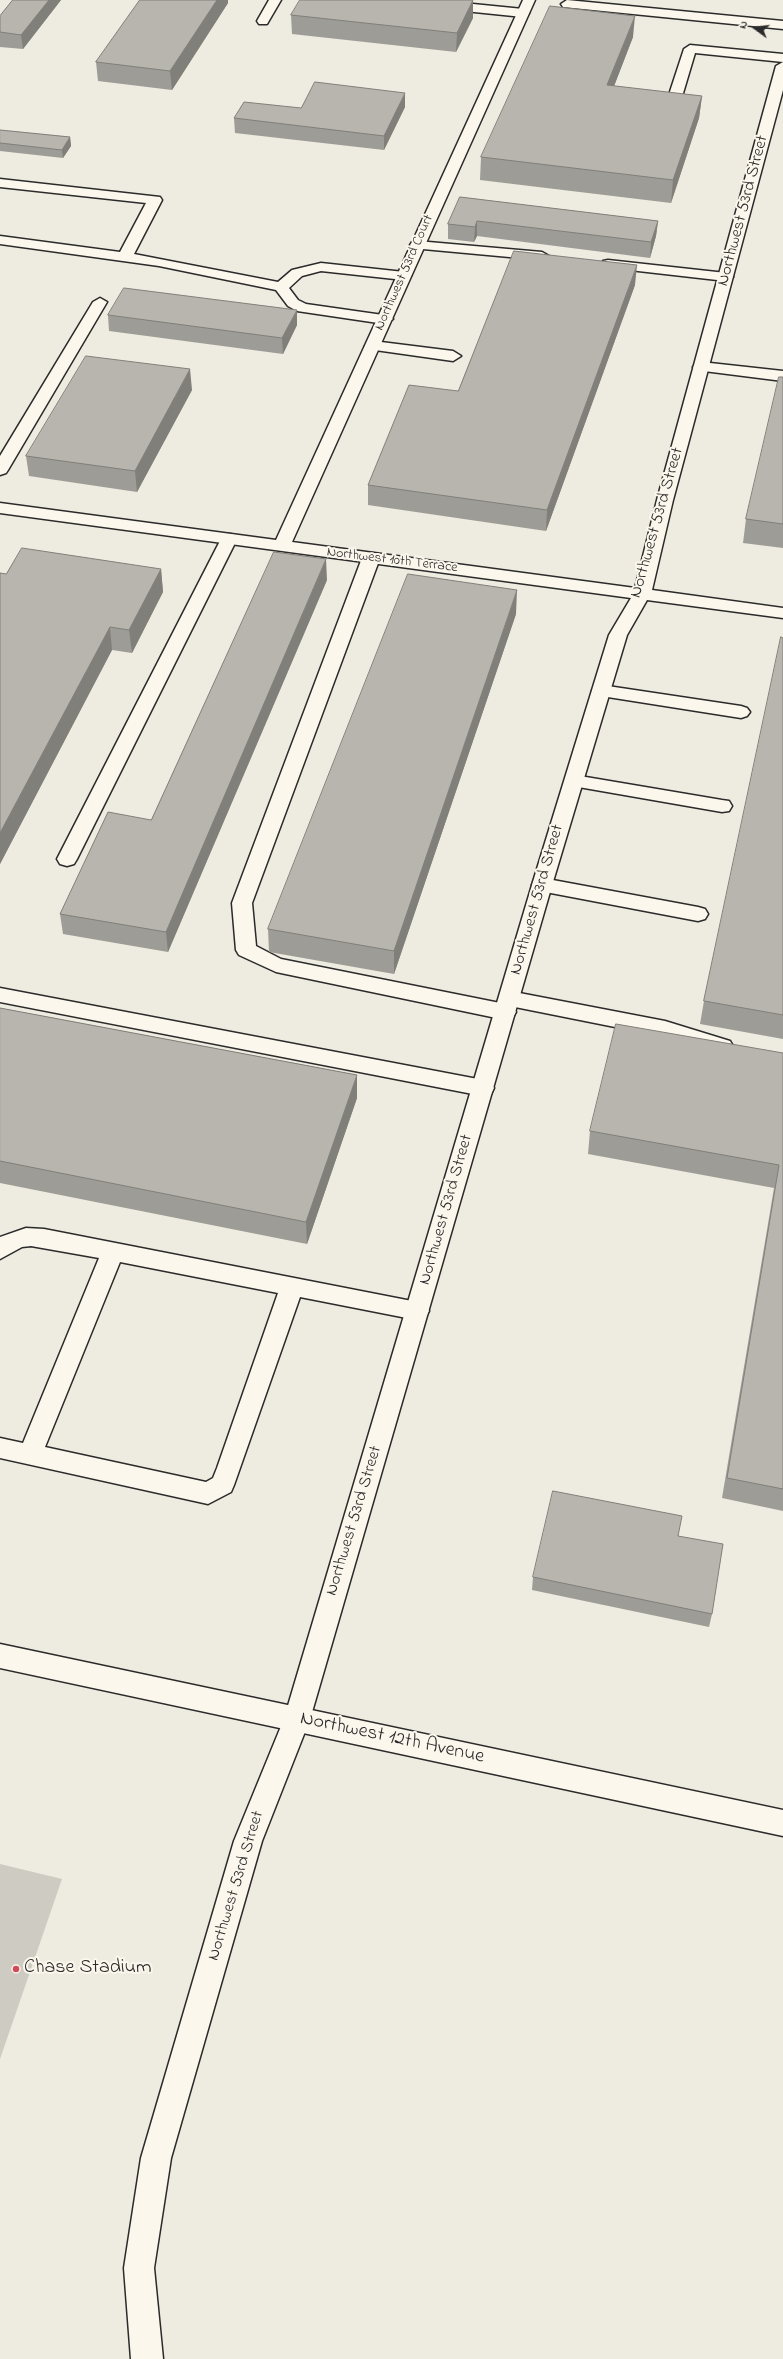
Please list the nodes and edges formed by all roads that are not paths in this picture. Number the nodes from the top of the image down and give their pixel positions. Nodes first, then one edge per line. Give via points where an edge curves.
1 (275, 0) edge
2 (396, 0) edge
3 (567, 4) dead end
4 (526, 7) edge
5 (263, 21) dead end
6 (783, 25) edge
7 (783, 58) edge
8 (783, 66) edge
9 (779, 96) edge
10 (671, 110) edge
11 (0, 183) edge
12 (0, 240) edge
13 (417, 245) junction
14 (125, 257) junction
15 (560, 258) edge
16 (591, 262) edge
17 (404, 276) junction
18 (726, 278) junction
19 (281, 287) junction
20 (100, 302) dead end
21 (385, 318) junction
22 (373, 346) junction
23 (453, 356) dead end
24 (701, 367) junction
25 (783, 376) edge
26 (0, 470) edge
27 (0, 508) edge
28 (229, 539) junction
29 (282, 546) junction
30 (371, 558) junction
31 (642, 594) junction
32 (783, 613) edge
33 (601, 691) junction
34 (741, 712) dead end
35 (574, 781) junction
36 (722, 806) dead end
37 (68, 859) dead end
38 (542, 885) junction
39 (698, 914) dead end
40 (0, 995) edge
41 (508, 1005) junction
42 (739, 1050) edge
43 (483, 1088) junction
44 (0, 1250) edge
45 (114, 1252) junction
46 (292, 1286) junction
47 (417, 1312) junction
48 (0, 1448) edge
49 (30, 1455) junction
50 (0, 1656) edge
51 (297, 1719) junction
52 (783, 1823) edge
53 (147, 2359) edge

1 - 5 street
2 - 4 street
3 - 6 street
4 - 13 street, Northwest 53rd Court
7 - 10 street via 690,49
8 - 9 street, Northwest 53rd Street
9 - 18 street, Northwest 53rd Street
11 - 14 street via 155,200
12 - 14 street
13 - 15 street
13 - 17 street, Northwest 53rd Court
14 - 19 street
16 - 18 street
17 - 19 street via 321,266 297,273
17 - 21 street, Northwest 53rd Court
18 - 24 street, Northwest 53rd Street
19 - 21 street via 293,303 302,308
20 - 26 street
21 - 22 street, Northwest 53rd Court
22 - 23 street
22 - 29 street, Northwest 53rd Court
24 - 25 street
24 - 31 street, Northwest 53rd Street
27 - 28 street, Northwest 10th Terrace
28 - 29 street, Northwest 10th Terrace
28 - 37 street
29 - 30 street, Northwest 10th Terrace
30 - 31 street, Northwest 10th Terrace
30 - 41 street via 242,902 246,950 276,965
31 - 32 street, Northwest 10th Terrace
31 - 33 street, Northwest 53rd Street via 618,635
33 - 34 street
33 - 35 street, Northwest 53rd Street
35 - 36 street
35 - 38 street, Northwest 53rd Street
38 - 39 street
38 - 41 street, Northwest 53rd Street
40 - 43 street
41 - 42 street via 665,1029
41 - 43 street, Northwest 53rd Street
43 - 47 street, Northwest 53rd Street
44 - 45 street via 22,1236
45 - 46 street
45 - 49 street
46 - 47 street
46 - 49 street via 222,1485 208,1494 195,1492
47 - 51 street, Northwest 53rd Street
48 - 49 street
50 - 51 street, Northwest 12th Avenue
51 - 52 street, Northwest 12th Avenue
51 - 53 street, Northwest 53rd Street via 248,1841 156,2158 139,2268

